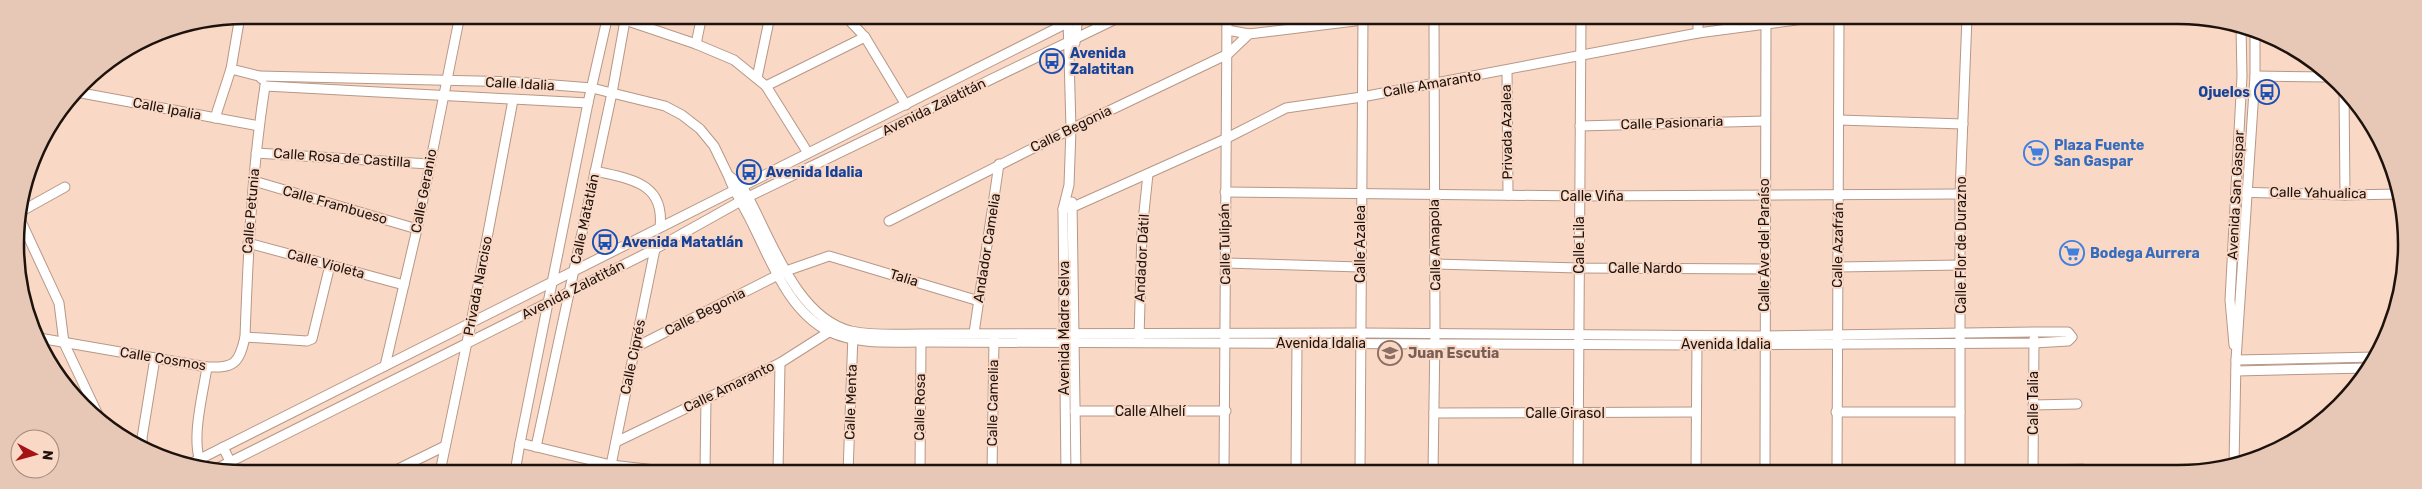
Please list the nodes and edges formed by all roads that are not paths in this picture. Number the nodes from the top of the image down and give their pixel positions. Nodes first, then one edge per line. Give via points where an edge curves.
1 (239, 24) edge
2 (458, 24) edge
3 (606, 24) edge
4 (624, 24) edge
5 (641, 24) edge
6 (700, 24) edge
7 (768, 24) edge
8 (853, 24) edge
9 (1061, 24) edge
10 (1073, 24) edge
11 (1076, 24) edge
12 (1106, 24) edge
13 (1227, 24) edge
14 (1320, 24) edge
15 (1363, 24) edge
16 (1434, 24) edge
17 (1580, 24) edge
18 (1698, 24) edge
19 (1745, 24) edge
20 (1766, 24) edge
21 (1839, 24) edge
22 (1966, 24) edge
23 (1227, 30) junction
24 (1698, 33) junction
25 (2241, 33) edge
26 (1249, 34) junction
27 (865, 37) junction
28 (2255, 38) edge
29 (1077, 39) junction
30 (1067, 42) junction
31 (696, 44) junction
32 (1228, 54) junction
33 (1070, 55) junction
34 (1580, 57) junction
35 (231, 69) junction
36 (1507, 70) junction
37 (259, 76) junction
38 (2256, 76) junction
39 (2321, 77) edge
40 (757, 78) junction
41 (446, 81) junction
42 (1433, 83) junction
43 (265, 86) junction
44 (766, 86) junction
45 (592, 88) junction
46 (84, 93) edge
47 (612, 93) junction
48 (443, 95) junction
49 (1362, 97) junction
50 (513, 100) junction
51 (2344, 100) edge
52 (588, 103) junction
53 (906, 104) junction
54 (215, 118) junction
55 (1839, 120) junction
56 (1764, 121) junction
57 (1963, 124) junction
58 (259, 126) junction
59 (1580, 126) junction
60 (1071, 128) junction
61 (1225, 139) junction
62 (256, 153) junction
63 (808, 154) junction
64 (429, 164) junction
65 (999, 164) junction
66 (594, 171) junction
67 (1148, 174) junction
68 (254, 181) junction
69 (1069, 185) junction
70 (65, 187) dead end
71 (738, 188) junction
72 (1225, 192) junction
73 (2236, 192) junction
74 (2248, 192) junction
75 (1434, 193) junction
76 (1360, 194) junction
77 (1764, 194) junction
78 (1838, 194) junction
79 (1960, 194) junction
80 (2393, 194) edge
81 (1508, 195) junction
82 (2345, 195) junction
83 (1580, 196) junction
84 (744, 200) junction
85 (1073, 207) junction
86 (27, 208) edge
87 (1064, 209) junction
88 (889, 221) dead end
89 (660, 227) junction
90 (416, 229) junction
91 (24, 230) edge
92 (248, 243) junction
93 (656, 249) junction
94 (830, 256) joint
95 (1226, 263) junction
96 (330, 264) junction
97 (1435, 264) junction
98 (1838, 266) junction
99 (1960, 266) junction
100 (1360, 267) junction
101 (1579, 268) junction
102 (1764, 269) junction
103 (574, 271) junction
104 (782, 273) junction
105 (554, 281) junction
106 (404, 285) junction
107 (570, 292) junction
108 (979, 301) junction
109 (550, 302) junction
110 (471, 322) junction
111 (838, 325) junction
112 (830, 332) junction
113 (974, 332) junction
114 (1961, 332) junction
115 (2034, 332) junction
116 (1074, 333) junction
117 (1140, 333) junction
118 (1227, 333) junction
119 (1361, 333) junction
120 (853, 335) junction
121 (244, 337) junction
122 (994, 338) junction
123 (1065, 338) junction
124 (1435, 338) junction
125 (46, 339) edge
126 (1579, 339) junction
127 (1836, 339) junction
128 (1697, 340) junction
129 (1764, 340) junction
130 (921, 342) junction
131 (64, 343) junction
132 (467, 343) junction
133 (1074, 343) junction
134 (1139, 343) junction
135 (1227, 343) junction
136 (1361, 343) junction
137 (2034, 343) junction
138 (1297, 344) junction
139 (1961, 344) junction
140 (636, 347) junction
141 (2368, 357) edge
142 (156, 358) junction
143 (2236, 360) junction
144 (780, 363) junction
145 (385, 366) junction
146 (207, 367) junction
147 (2360, 368) edge
148 (2236, 371) junction
149 (706, 398) junction
150 (2076, 404) dead end
151 (2033, 405) junction
152 (94, 406) edge
153 (1075, 411) junction
154 (1226, 411) junction
155 (1696, 412) junction
156 (1836, 412) junction
157 (1960, 412) junction
158 (1434, 413) junction
159 (1578, 413) junction
160 (142, 440) edge
161 (616, 442) junction
162 (520, 443) junction
163 (445, 446) junction
164 (223, 447) junction
165 (536, 447) junction
166 (2234, 458) edge
167 (194, 460) edge
168 (197, 460) edge
169 (230, 462) junction
170 (225, 464) edge
171 (232, 465) edge
172 (406, 465) edge
173 (441, 465) edge
174 (516, 465) edge
175 (611, 465) joint
176 (705, 465) edge
177 (778, 465) edge
178 (848, 465) edge
179 (920, 465) edge
180 (992, 465) edge
181 (1066, 465) edge
182 (1076, 465) edge
183 (1224, 465) edge
184 (1296, 465) edge
185 (1360, 465) edge
186 (1433, 465) edge
187 (1578, 465) edge
188 (1696, 465) edge
189 (1765, 465) edge
190 (1837, 465) edge
191 (1960, 465) edge
192 (2033, 465) edge

1 - 35 street
2 - 41 street, Calle Geranio
3 - 45 street
4 - 47 street
5 - 31 street
6 - 31 street
7 - 40 street
8 - 27 street
9 - 53 street, Avenida Zalatitán
10 - 30 street, Avenida Madre Selva
11 - 29 street, Avenida Madre Selva
12 - 29 street, Avenida Zalatitán
13 - 23 street, Calle Tulipán
14 - 26 street
15 - 49 street, Calle Azalea
16 - 42 street, Calle Amapola
17 - 34 street, Calle Lila
18 - 24 street
19 - 24 street, Calle Amaranto
20 - 56 street, Calle Ave del Paraíso
21 - 55 street, Calle Azafrán
22 - 57 street, Calle Flor de Durazno
23 - 26 street
23 - 32 street, Calle Tulipán
24 - 34 street, Calle Amaranto
25 - 73 street, Avenida San Gaspar
26 - 32 street, Calle Begonia
27 - 44 street
27 - 53 street
28 - 38 street, Avenida San Gaspar
29 - 30 street, Avenida Zalatitán
29 - 33 street, Avenida Madre Selva
30 - 33 street, Avenida Madre Selva
30 - 84 street, Avenida Zalatitán
31 - 40 street via 734,60
32 - 60 street, Calle Begonia
32 - 61 street, Calle Tulipán
33 - 60 street, Avenida Madre Selva
34 - 36 street, Calle Amaranto
34 - 59 street, Calle Lila
35 - 37 street, Calle Idalia
35 - 54 street
36 - 42 street, Calle Amaranto
36 - 81 street, Privada Azalea
37 - 41 street, Calle Idalia
37 - 43 street
38 - 39 street
38 - 74 street, Avenida San Gaspar
40 - 44 street
41 - 45 street, Calle Idalia
41 - 48 street, Calle Geranio
42 - 49 street, Calle Amaranto
42 - 75 street, Calle Amapola
43 - 48 street, Calle Idalia
43 - 58 street, Calle Petunia
44 - 63 street
45 - 47 street, Calle Idalia
45 - 52 street, Calle Matatlán
46 - 54 street, Calle Ipalia
47 - 66 street, Calle Matatlán
47 - 71 street, Calle Idalia via 665,106 682,115 714,146
48 - 50 street, Calle Idalia
48 - 64 street, Calle Geranio
49 - 61 street, Calle Amaranto via 1286,108
49 - 76 street, Calle Azalea
50 - 52 street, Calle Idalia
50 - 110 street, Privada Narciso
51 - 82 street
52 - 105 street, Calle Matatlán
53 - 63 street, Avenida Zalatitán
54 - 58 street, Calle Ipalia
55 - 57 street
55 - 78 street, Calle Azafrán
56 - 59 street, Calle Pasionaria
56 - 77 street, Calle Ave del Paraíso
57 - 79 street, Calle Flor de Durazno
58 - 62 street, Calle Petunia
59 - 83 street, Calle Lila
60 - 65 street, Calle Begonia
60 - 69 street, Avenida Madre Selva
61 - 67 street, Calle Amaranto
61 - 72 street, Calle Tulipán
62 - 64 street, Calle Rosa de Castilla
62 - 68 street, Calle Petunia
63 - 71 street, Avenida Zalatitán
64 - 90 street, Calle Geranio
65 - 88 street, Calle Begonia
65 - 108 street, Andador Camelia
66 - 89 street via 635,180 646,187 654,194 658,205
66 - 103 street, Calle Matatlán
67 - 85 street, Calle Amaranto
67 - 117 street, Andador Dátil via 1141,240
68 - 90 street, Calle Frambueso
68 - 92 street, Calle Petunia
69 - 85 street, Avenida Madre Selva
69 - 87 street, Avenida Madre Selva
70 - 86 street
71 - 84 street, Avenida Idalia
71 - 89 street, Avenida Zalatitán
72 - 76 street, Calle Viña
72 - 95 street, Calle Tulipán
73 - 74 street, Calle Yahualica
73 - 143 street, Avenida San Gaspar via 2230,300
74 - 82 street, Calle Yahualica
74 - 143 street, Avenida San Gaspar
75 - 76 street, Calle Viña
75 - 81 street, Calle Viña
75 - 97 street, Calle Amapola
76 - 100 street, Calle Azalea
77 - 78 street, Calle Viña
77 - 83 street, Calle Viña
77 - 102 street, Calle Ave del Paraíso
78 - 79 street, Calle Viña
78 - 98 street, Calle Azafrán
79 - 99 street, Calle Flor de Durazno
80 - 82 street, Calle Yahualica
81 - 83 street, Calle Viña
83 - 101 street, Calle Lila
84 - 93 street, Avenida Zalatitán
84 - 104 street, Avenida Idalia
85 - 87 street, Calle Amaranto
85 - 116 street, Avenida Madre Selva
87 - 123 street, Avenida Madre Selva
89 - 103 street, Avenida Zalatitán
90 - 106 street, Calle Geranio
91 - 131 street via 59,303
92 - 96 street, Calle Violeta
92 - 121 street, Calle Petunia
93 - 107 street, Avenida Zalatitán
93 - 140 street, Calle Ciprés
94 - 104 street, Calle Begonia
94 - 108 street, Talia
95 - 100 street
95 - 118 street, Calle Tulipán
96 - 106 street, Calle Violeta
96 - 121 street via 312,339
97 - 101 street, Calle Nardo
97 - 124 street, Calle Amapola
98 - 99 street
98 - 127 street, Calle Azafrán
99 - 114 street, Calle Flor de Durazno
100 - 119 street, Calle Azalea
101 - 102 street, Calle Nardo
101 - 126 street, Calle Lila
102 - 129 street, Calle Ave del Paraíso
103 - 105 street, Avenida Zalatitán
103 - 107 street, Calle Matatlán
104 - 111 street, Avenida Idalia via 801,297
104 - 112 street, Avenida Idalia via 793,301
104 - 140 street, Calle Begonia
105 - 109 street, Calle Matatlán
105 - 110 street, Avenida Zalatitán
106 - 145 street, Calle Geranio
107 - 109 street, Avenida Zalatitán
107 - 165 street, Calle Matatlán
108 - 113 street, Andador Camelia
109 - 132 street, Avenida Zalatitán
109 - 162 street, Calle Matatlán
110 - 132 street, Privada Narciso
110 - 145 street, Avenida Zalatitán
111 - 112 street, Calle Amaranto
111 - 120 street, Avenida Idalia
112 - 120 street, Avenida Idalia
112 - 144 street, Calle Amaranto
113 - 120 street, Avenida Idalia
113 - 122 street, Avenida Idalia
114 - 115 street, Avenida Idalia
114 - 127 street, Avenida Idalia
114 - 139 street, Calle Flor de Durazno
115 - 137 street, Calle Talia
115 - 137 street, Avenida Idalia via 2068,332 2072,337 2068,342
116 - 117 street, Avenida Idalia
116 - 123 street, Avenida Idalia
116 - 133 street, Avenida Madre Selva
117 - 118 street, Avenida Idalia
117 - 134 street, Andador Dátil
118 - 119 street, Avenida Idalia
118 - 135 street, Calle Tulipán
119 - 124 street, Avenida Idalia
119 - 136 street, Calle Azalea
120 - 130 street, Avenida Idalia
120 - 178 street, Calle Menta
121 - 146 street, Calle Cosmos via 242,352 234,363 222,368
122 - 123 street, Avenida Idalia
122 - 130 street, Avenida Idalia
122 - 180 street, Calle Camelia
123 - 133 street, Avenida Idalia
123 - 181 street, Avenida Madre Selva
124 - 126 street, Avenida Idalia
124 - 136 street, Avenida Idalia
124 - 158 street, Calle Amapola
125 - 131 street, Calle Cosmos
126 - 128 street, Avenida Idalia
126 - 159 street, Calle Lila
127 - 129 street, Avenida Idalia
127 - 139 street, Avenida Idalia
127 - 156 street, Calle Azafrán
128 - 129 street, Avenida Idalia
128 - 155 street
129 - 189 street, Calle Ave del Paraíso
130 - 179 street, Calle Rosa
131 - 142 street, Calle Cosmos
131 - 152 street
132 - 163 street, Privada Narciso
132 - 169 street, Avenida Zalatitán
133 - 134 street, Avenida Idalia
133 - 153 street, Avenida Madre Selva
134 - 135 street, Avenida Idalia
135 - 138 street, Avenida Idalia
135 - 154 street, Calle Tulipán
136 - 138 street, Avenida Idalia
136 - 185 street, Calle Azalea
137 - 139 street, Avenida Idalia
137 - 151 street, Calle Talia
138 - 184 street
139 - 157 street, Calle Flor de Durazno
140 - 161 street, Calle Ciprés
141 - 143 street
142 - 146 street, Calle Cosmos
142 - 160 street
143 - 148 street, Avenida San Gaspar
144 - 149 street, Calle Amaranto
144 - 177 street
145 - 164 street, Avenida Zalatitán
146 - 167 street
147 - 148 street
148 - 166 street, Avenida San Gaspar
149 - 161 street, Calle Amaranto
149 - 176 street
150 - 151 street
151 - 192 street, Calle Talia
153 - 154 street, Calle Alhelí
153 - 182 street, Avenida Madre Selva
154 - 183 street, Calle Tulipán
155 - 159 street, Calle Girasol
155 - 188 street
156 - 157 street
156 - 190 street, Calle Azafrán
157 - 191 street, Calle Flor de Durazno
158 - 159 street, Calle Girasol
158 - 186 street, Calle Amapola
159 - 187 street, Calle Lila
161 - 175 street, Calle Ciprés
162 - 165 street
162 - 174 street, Calle Matatlán
163 - 172 street
163 - 173 street, Privada Narciso
164 - 168 street, Avenida Zalatitán
164 - 169 street
165 - 175 street
169 - 170 street, Avenida Zalatitán
169 - 171 street

